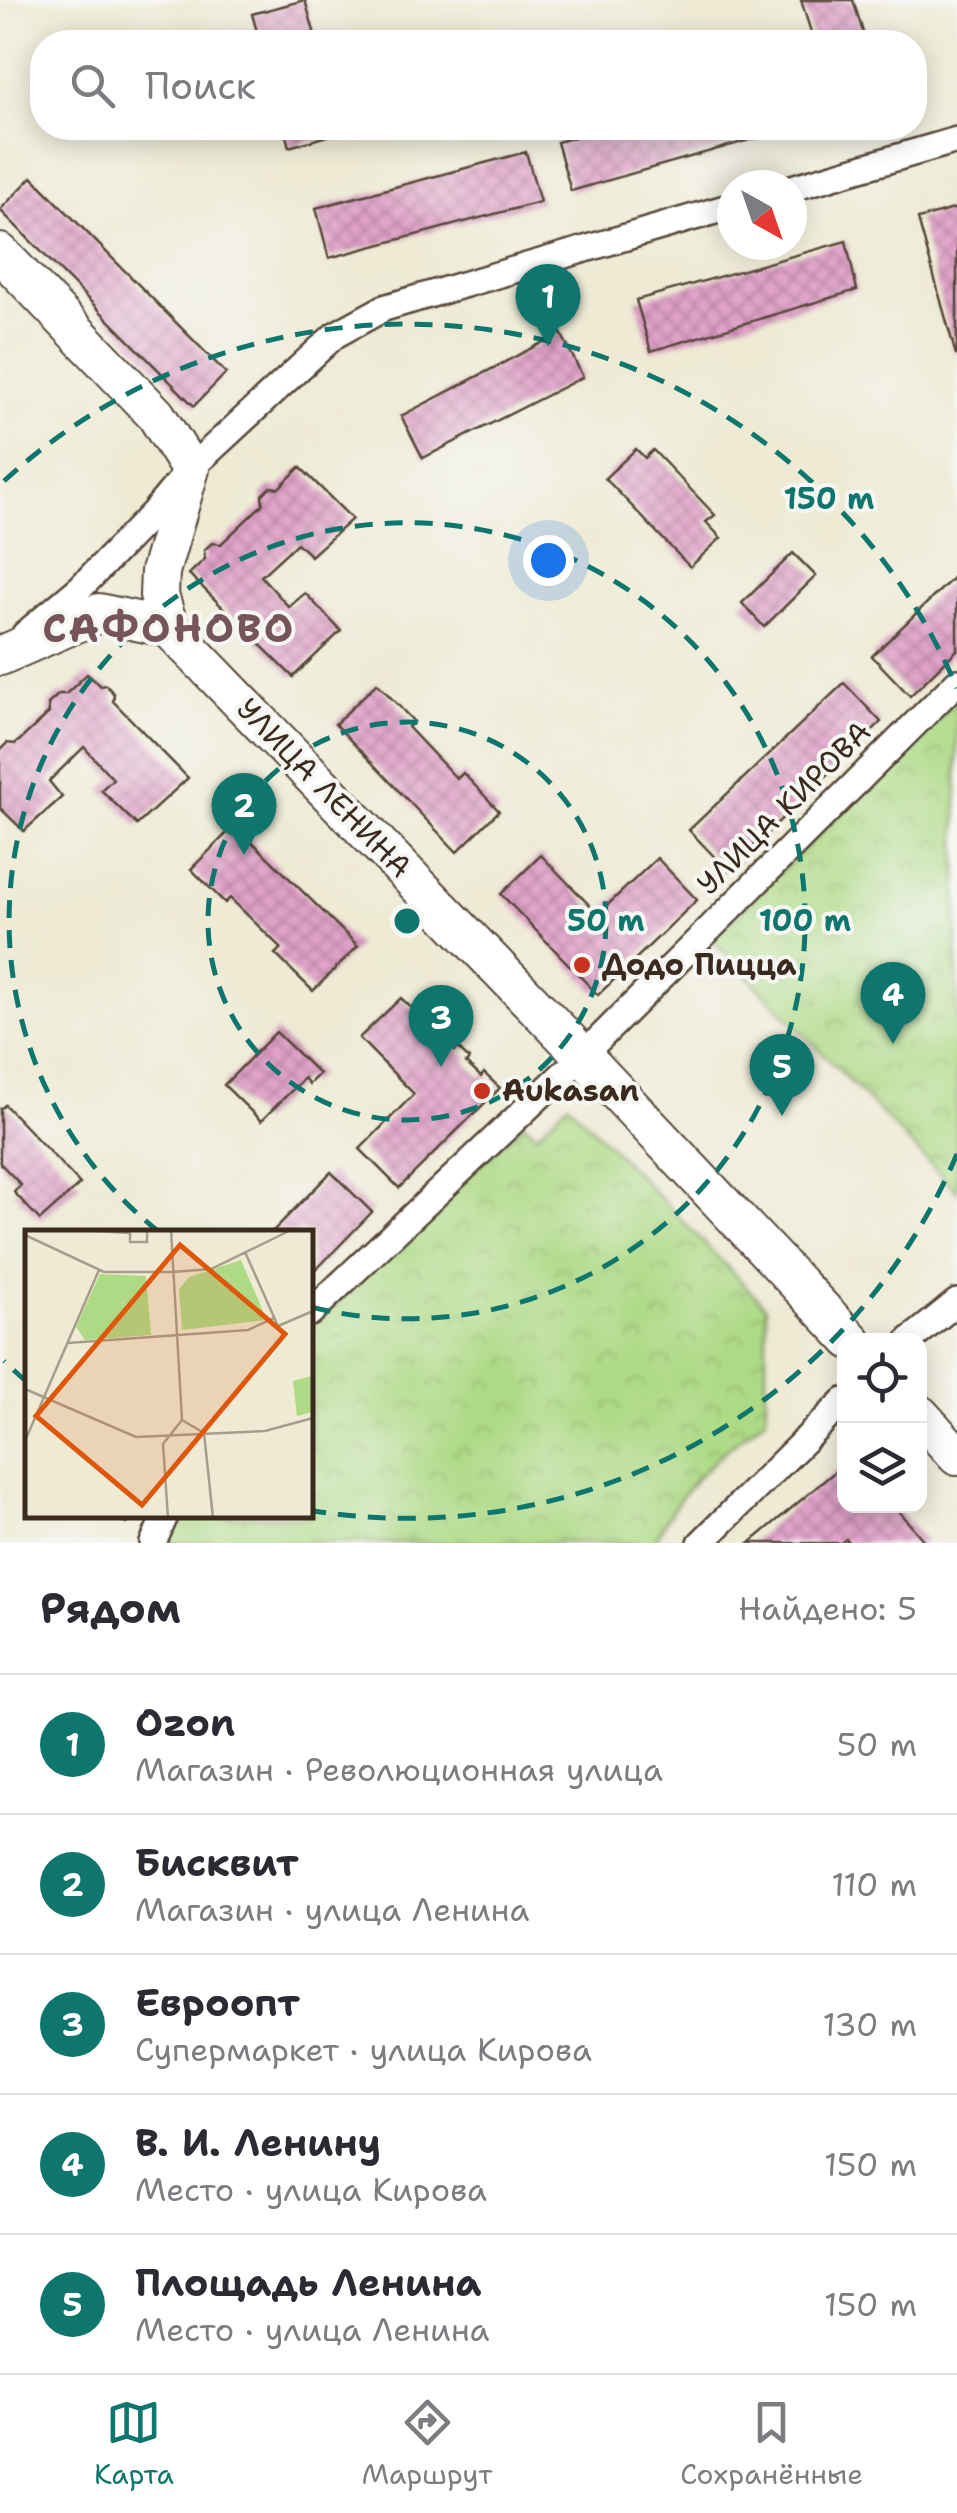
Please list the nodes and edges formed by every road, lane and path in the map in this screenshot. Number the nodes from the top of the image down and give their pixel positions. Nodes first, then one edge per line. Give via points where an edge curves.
1 (957, 140) edge
2 (807, 184) edge
3 (717, 210) edge
4 (0, 253) edge
5 (190, 469) junction
6 (169, 628) junction
7 (0, 654) edge
8 (957, 682) edge
9 (582, 1056) junction
10 (957, 1302) edge
11 (312, 1311) edge
12 (844, 1333) edge
13 (919, 1333) edge
14 (837, 1408) edge
15 (927, 1422) edge
16 (957, 1456) edge
17 (164, 1518) edge
18 (153, 1543) edge
19 (702, 1543) edge

1 - 2 street
3 - 5 street via 384,308 335,335
4 - 5 main road via 156,415
5 - 6 main road via 160,572
5 - 7 street via 80,588
6 - 7 main road via 99,612
6 - 9 main road, УЛИЦА ЛЕНИНА
8 - 9 street, УЛИЦА КИРОВА
9 - 11 street, УЛИЦА КИРОВА
9 - 12 main road, УЛИЦА ЛЕНИНА
10 - 13 street
14 - 19 street
15 - 16 main road
17 - 18 street

